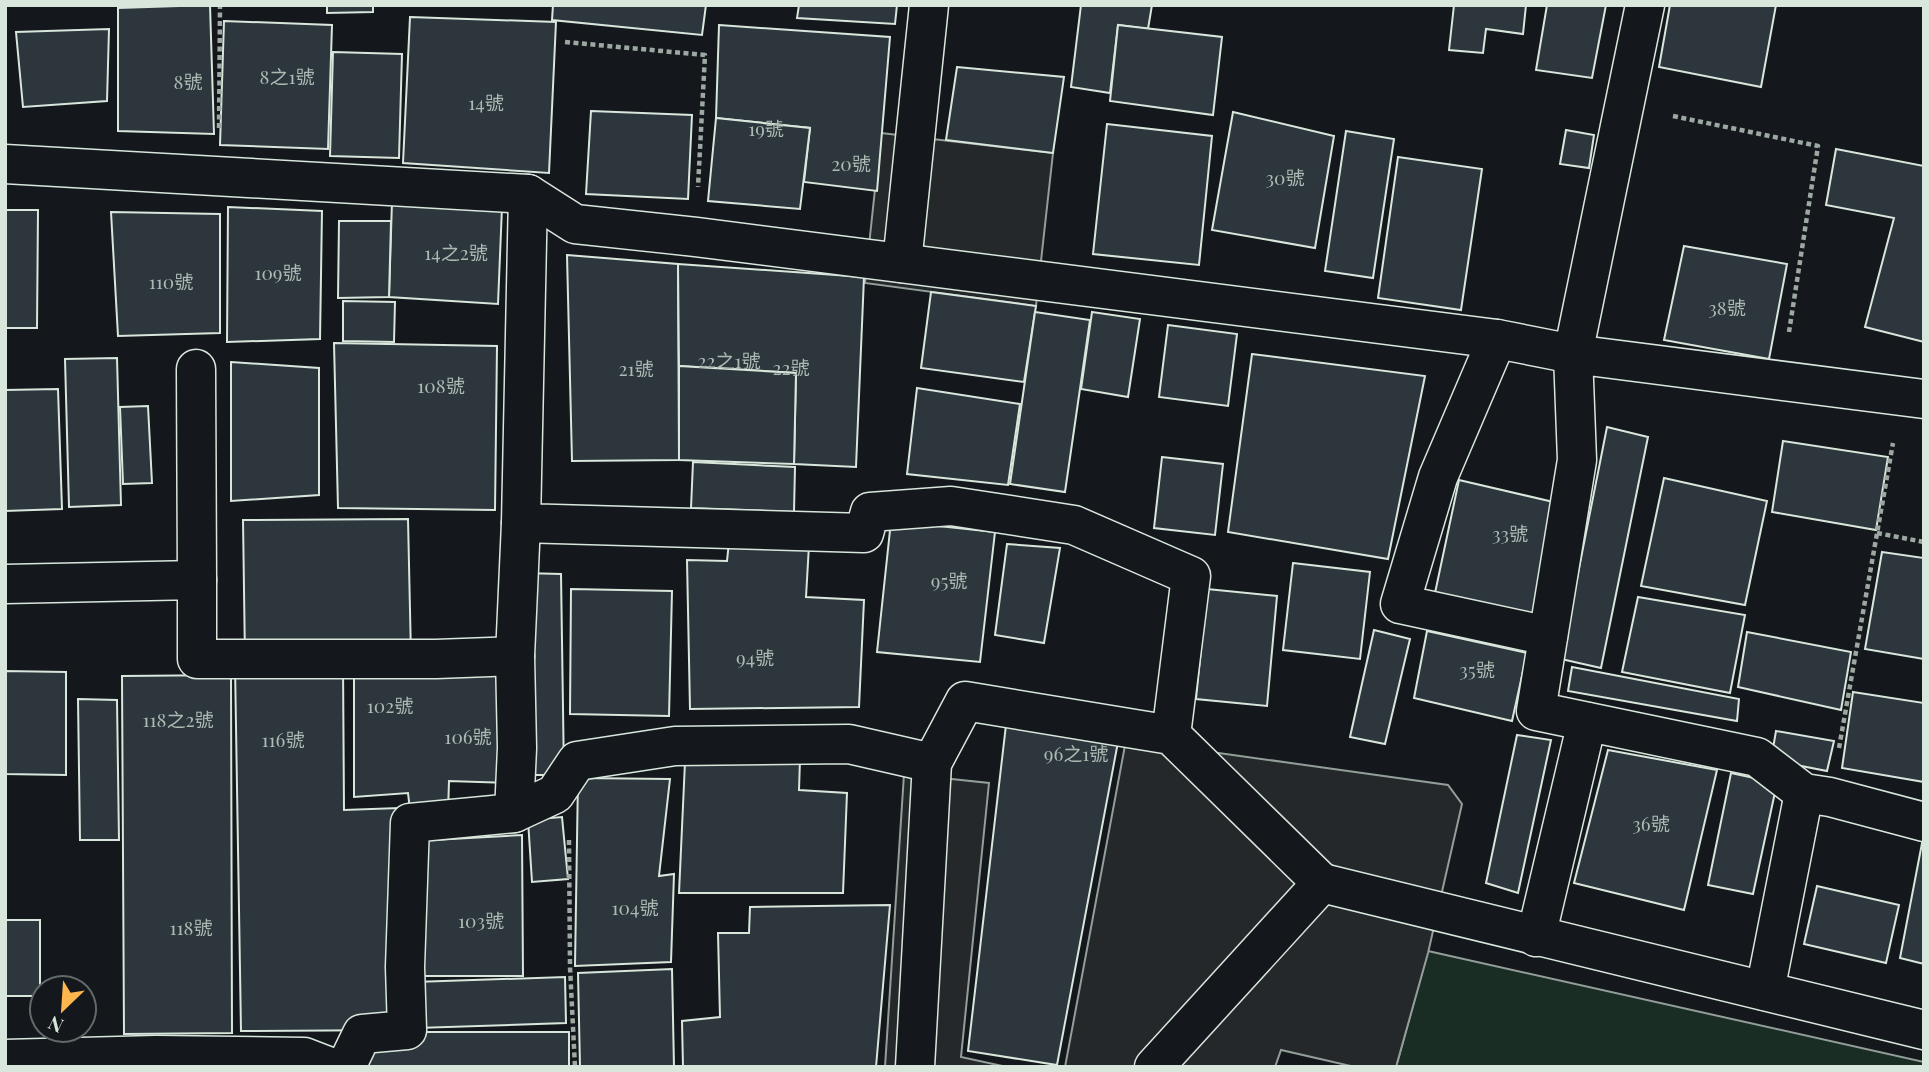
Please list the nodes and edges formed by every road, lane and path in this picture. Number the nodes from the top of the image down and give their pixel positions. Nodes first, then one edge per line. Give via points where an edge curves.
1 (220, 5) edge
2 (929, 5) edge
3 (1645, 5) edge
4 (565, 42) dead end
5 (1624, 106) junction
6 (5, 164) edge
7 (218, 175) junction
8 (528, 194) junction
9 (695, 237) junction
10 (902, 263) junction
11 (1497, 339) junction
12 (1573, 354) junction
13 (196, 369) dead end
14 (1781, 382) junction
15 (1913, 398) edge
16 (521, 523) junction
17 (1877, 533) junction
18 (1924, 542) edge
19 (197, 580) junction
20 (5, 584) edge
21 (1548, 636) junction
22 (515, 656) junction
23 (1587, 722) junction
24 (1171, 735) junction
25 (932, 763) junction
26 (568, 774) junction
27 (1817, 795) junction
28 (514, 813) junction
29 (1924, 822) edge
30 (1322, 883) junction
31 (1535, 937) junction
32 (1765, 991) junction
33 (1924, 1030) edge
34 (5, 1059) edge
35 (108, 1062) edge
36 (330, 1067) edge
37 (346, 1067) edge
38 (575, 1067) edge
39 (915, 1067) edge
40 (1154, 1067) edge

1 - 7 path
2 - 10 street
3 - 5 street
4 - 9 path via 705,55
5 - 12 street
5 - 14 path via 1818,146
6 - 7 street
7 - 8 street
8 - 9 street via 575,224
8 - 16 street
9 - 10 street
10 - 11 street
11 - 12 street
11 - 21 street via 1438,477 1400,604
12 - 14 street
12 - 21 street via 1577,460
13 - 19 street
14 - 15 street
15 - 17 path
16 - 22 street
16 - 24 street via 864,533 870,512 951,506 1074,525 1191,576
17 - 18 path
17 - 27 path
19 - 20 street
19 - 22 street via 197,659
21 - 23 street via 1536,711
22 - 28 street
23 - 27 street via 1757,757
23 - 31 street
24 - 25 street via 965,701
24 - 30 street
25 - 26 street via 849,744 675,746 577,761
25 - 39 street
26 - 28 street via 555,794
26 - 38 path
27 - 29 street
27 - 32 street
28 - 37 street via 410,823 407,1030 362,1034
30 - 31 street
30 - 40 street
31 - 32 street
32 - 33 street
34 - 35 street
35 - 36 street via 156,1055 304,1057

